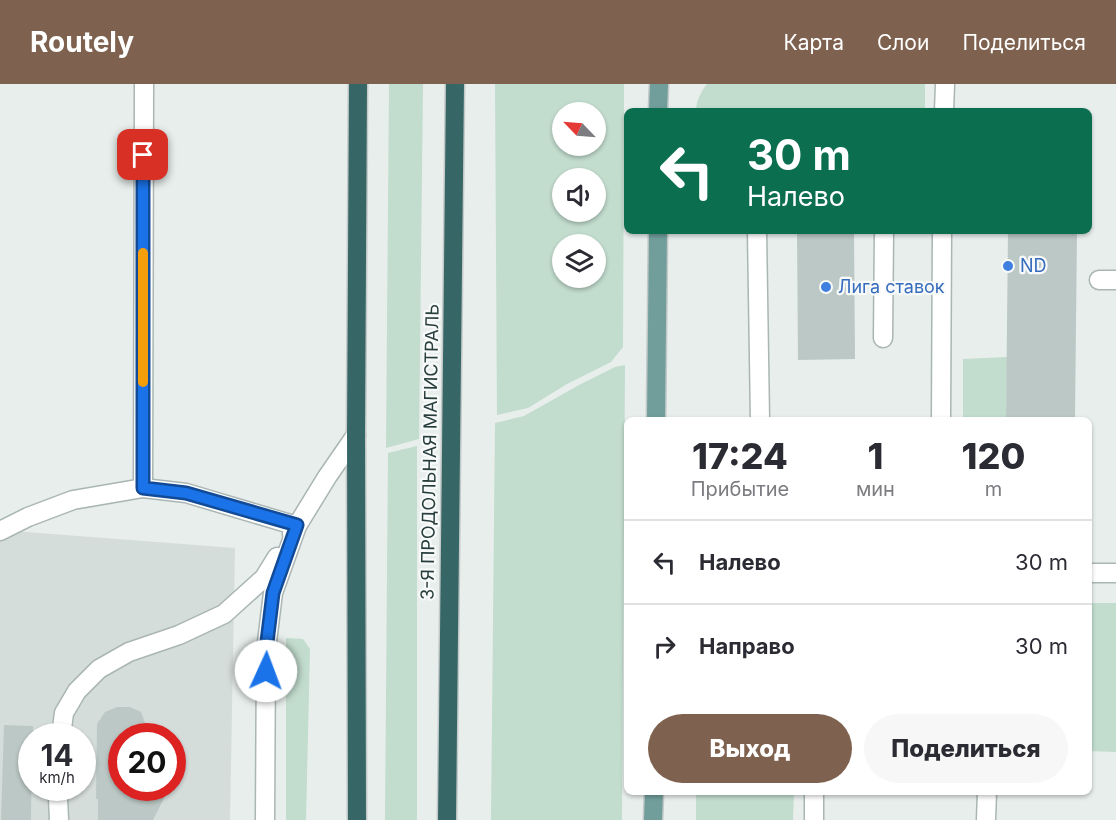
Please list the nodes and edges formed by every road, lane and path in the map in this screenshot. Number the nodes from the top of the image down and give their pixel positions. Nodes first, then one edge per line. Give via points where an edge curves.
1 (144, 84) edge
2 (358, 84) edge
3 (455, 84) edge
4 (659, 84) edge
5 (945, 84) edge
6 (658, 108) edge
7 (944, 108) edge
8 (658, 234) edge
9 (757, 234) edge
10 (884, 234) edge
11 (942, 234) edge
12 (883, 338) dead end
13 (656, 417) edge
14 (760, 417) edge
15 (941, 417) edge
16 (356, 435) junction
17 (143, 488) junction
18 (297, 525) junction
19 (0, 531) edge
20 (1092, 573) edge
21 (1116, 573) edge
22 (63, 723) edge
23 (654, 795) edge
24 (814, 795) edge
25 (987, 795) edge
26 (58, 801) edge
27 (59, 820) edge
28 (265, 820) edge
29 (357, 820) edge
30 (447, 820) edge
31 (653, 820) edge
32 (814, 820) edge
33 (986, 820) edge

1 - 17 lane
2 - 16 highway
3 - 30 highway, 3-Я ПРОДОЛЬНАЯ МАГИСТРАЛЬ
4 - 6 main road
5 - 7 lane
8 - 13 main road
9 - 14 lane
10 - 12 lane
11 - 15 lane
16 - 18 lane
16 - 29 highway
17 - 18 lane via 186,493
17 - 19 lane via 73,500
18 - 22 lane via 264,578 224,614 129,652 99,669 76,691
18 - 28 lane via 273,593 267,639
20 - 21 lane
23 - 31 main road
24 - 32 lane
25 - 33 lane
26 - 27 lane

